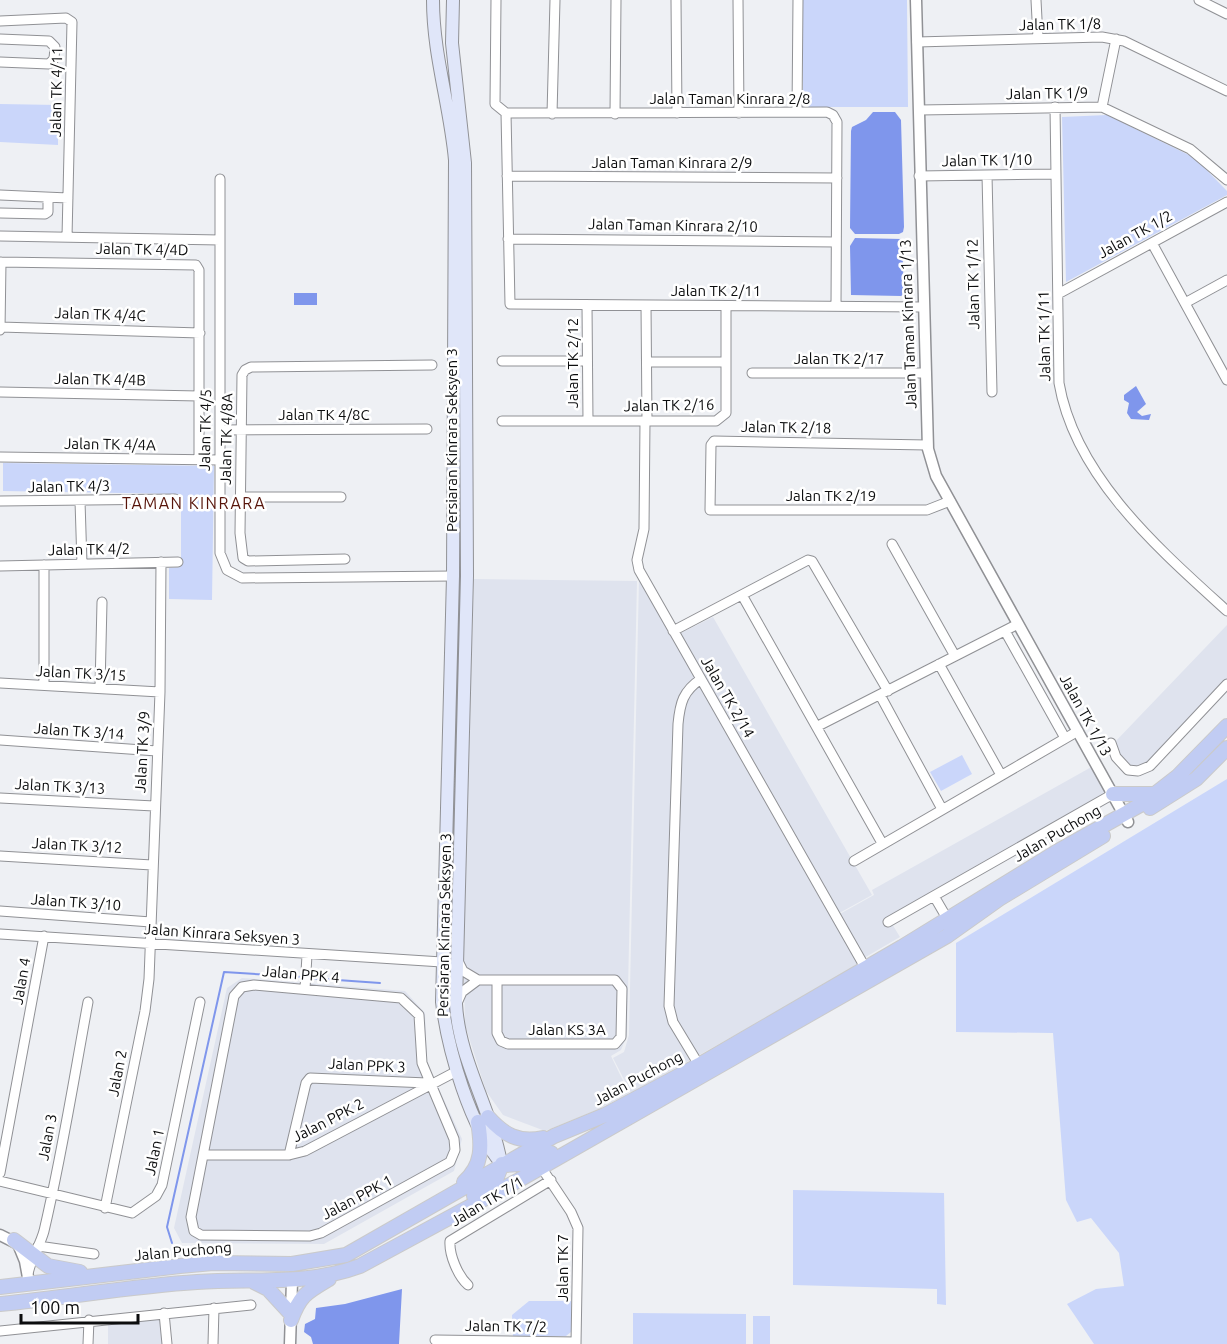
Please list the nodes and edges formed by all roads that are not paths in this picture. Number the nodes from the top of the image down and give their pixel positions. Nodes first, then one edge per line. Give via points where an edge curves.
1 (433, 0) edge
2 (453, 0) edge
3 (496, 0) edge
4 (555, 0) edge
5 (616, 0) edge
6 (676, 0) edge
7 (738, 0) edge
8 (798, 0) edge
9 (916, 0) edge
10 (1036, 0) edge
11 (1199, 0) edge
12 (1227, 14) edge
13 (0, 21) edge
14 (1038, 38) junction
15 (0, 39) edge
16 (1116, 39) junction
17 (917, 42) junction
18 (0, 62) edge
19 (1227, 91) edge
20 (1055, 107) junction
21 (1102, 107) junction
22 (920, 111) junction
23 (797, 112) junction
24 (677, 113) junction
25 (739, 113) junction
26 (506, 114) junction
27 (552, 114) junction
28 (615, 114) junction
29 (1056, 174) junction
30 (987, 175) junction
31 (507, 176) junction
32 (919, 176) junction
33 (837, 178) junction
34 (220, 179) dead end
35 (1227, 180) edge
36 (0, 195) edge
37 (48, 198) junction
38 (68, 198) junction
39 (1227, 202) edge
40 (0, 213) edge
41 (0, 236) edge
42 (67, 237) junction
43 (508, 239) junction
44 (220, 240) junction
45 (836, 242) junction
46 (1152, 243) junction
47 (1, 262) edge
48 (1227, 280) edge
49 (1058, 294) junction
50 (1185, 303) junction
51 (587, 304) junction
52 (646, 305) junction
53 (726, 306) junction
54 (836, 306) junction
55 (922, 307) junction
56 (0, 327) edge
57 (0, 333) edge
58 (200, 333) junction
59 (1227, 357) edge
60 (502, 361) dead end
61 (587, 361) junction
62 (646, 362) junction
63 (726, 362) junction
64 (1217, 362) junction
65 (432, 365) dead end
66 (752, 373) dead end
67 (926, 373) junction
68 (1227, 380) edge
69 (0, 392) edge
70 (992, 392) dead end
71 (200, 396) junction
72 (502, 421) dead end
73 (588, 421) junction
74 (646, 421) junction
75 (427, 429) dead end
76 (220, 430) junction
77 (240, 430) junction
78 (927, 445) junction
79 (0, 457) edge
80 (199, 459) junction
81 (220, 459) junction
82 (341, 496) dead end
83 (240, 497) junction
84 (175, 499) dead end
85 (0, 501) edge
86 (80, 501) junction
87 (950, 501) junction
88 (710, 510) joint
89 (466, 514) junction
90 (892, 544) dead end
91 (345, 559) dead end
92 (161, 562) junction
93 (178, 562) dead end
94 (82, 564) junction
95 (44, 565) junction
96 (0, 566) edge
97 (453, 576) junction
98 (742, 595) junction
99 (102, 602) dead end
100 (1227, 611) edge
101 (464, 620) junction
102 (1018, 624) junction
103 (1005, 630) junction
104 (673, 631) junction
105 (955, 656) junction
106 (939, 664) junction
107 (701, 679) junction
108 (0, 683) edge
109 (1227, 684) edge
110 (44, 685) junction
111 (100, 688) junction
112 (160, 692) junction
113 (884, 693) junction
114 (818, 726) junction
115 (1227, 726) edge
116 (1078, 731) junction
117 (1065, 738) junction
118 (1227, 738) edge
119 (0, 740) edge
120 (1111, 743) dead end
121 (1227, 748) edge
122 (157, 751) junction
123 (1227, 762) edge
124 (1001, 775) junction
125 (1178, 776) junction
126 (1196, 779) junction
127 (1113, 794) junction
128 (1155, 795) junction
129 (0, 798) edge
130 (154, 806) junction
131 (942, 809) junction
132 (1126, 818) junction
133 (882, 843) junction
134 (0, 856) edge
135 (855, 861) dead end
136 (152, 865) junction
137 (934, 896) junction
138 (0, 911) edge
139 (948, 920) junction
140 (151, 922) junction
141 (888, 922) dead end
142 (0, 934) edge
143 (44, 936) junction
144 (150, 943) junction
145 (456, 953) junction
146 (307, 959) junction
147 (442, 962) junction
148 (866, 969) junction
149 (456, 975) junction
150 (478, 980) junction
151 (497, 980) junction
152 (305, 986) junction
153 (88, 1002) dead end
154 (201, 1002) dead end
155 (456, 1004) junction
156 (699, 1065) junction
157 (457, 1071) junction
158 (430, 1083) junction
159 (483, 1119) junction
160 (554, 1136) junction
161 (570, 1150) junction
162 (203, 1155) junction
163 (289, 1155) junction
164 (502, 1164) junction
165 (541, 1167) junction
166 (0, 1173) edge
167 (551, 1180) junction
168 (0, 1181) edge
169 (52, 1194) junction
170 (452, 1194) junction
171 (105, 1208) junction
172 (451, 1216) junction
173 (0, 1235) edge
174 (459, 1235) junction
175 (14, 1240) junction
176 (35, 1251) junction
177 (94, 1254) dead end
178 (346, 1255) junction
179 (231, 1263) junction
180 (104, 1275) junction
181 (336, 1275) junction
182 (29, 1279) junction
183 (240, 1281) junction
184 (292, 1281) junction
185 (468, 1285) dead end
186 (0, 1287) edge
187 (70, 1296) junction
188 (0, 1303) edge
189 (251, 1305) dead end
190 (214, 1308) junction
191 (164, 1312) junction
192 (291, 1317) junction
193 (89, 1320) junction
194 (0, 1330) edge
195 (435, 1340) dead end
196 (576, 1343) edge
197 (88, 1344) edge
198 (167, 1344) edge
199 (213, 1344) edge
200 (290, 1344) edge

1 - 97 main road, Persiaran Kinrara Seksyen 3 via 433,31 455,160
2 - 89 main road, Persiaran Kinrara Seksyen 3 via 452,43 465,163
3 - 26 street via 495,104
4 - 27 street
5 - 28 street
6 - 24 street
7 - 25 street
8 - 23 street
9 - 17 street, Jalan Taman Kinrara 1/13
10 - 14 street
11 - 12 street
13 - 38 street, Jalan TK 4/11 via 66,18 72,22
14 - 16 street, Jalan TK 1/8
14 - 17 street, Jalan TK 1/8
15 - 18 street via 49,41 55,47 54,59 49,64
16 - 19 street, Jalan TK 1/8
16 - 21 street
17 - 22 street, Jalan Taman Kinrara 1/13
20 - 21 street, Jalan TK 1/9
20 - 22 street, Jalan TK 1/9
20 - 29 street, Jalan TK 1/11
21 - 35 street, Jalan TK 1/9 via 1190,149
22 - 32 street, Jalan Taman Kinrara 1/13
23 - 25 street, Jalan Taman Kinrara 2/8
23 - 33 street, Jalan Taman Kinrara 2/8 via 833,115 837,122
24 - 25 street, Jalan Taman Kinrara 2/8
24 - 28 street, Jalan Taman Kinrara 2/8
26 - 27 street, Jalan Taman Kinrara 2/8
26 - 31 street
27 - 28 street, Jalan Taman Kinrara 2/8
29 - 30 street, Jalan TK 1/10
29 - 49 street, Jalan TK 1/11
30 - 32 street, Jalan TK 1/10
30 - 70 street, Jalan TK 1/12
31 - 33 street, Jalan Taman Kinrara 2/9
31 - 43 street
32 - 55 street, Jalan Taman Kinrara 1/13
33 - 45 street, Jalan Taman Kinrara 2/8
34 - 44 street, Jalan TK 4/5
36 - 37 street
37 - 38 street
37 - 40 street via 45,214
38 - 42 street, Jalan TK 4/11
39 - 46 street, Jalan TK 1/2
41 - 42 street
42 - 44 street
43 - 45 street, Jalan Taman Kinrara 2/10
43 - 51 street, Jalan TK 2/11 via 510,304
44 - 76 street, Jalan TK 4/5
45 - 54 street, Jalan Taman Kinrara 2/8
46 - 49 street, Jalan TK 1/2
46 - 50 street
47 - 56 street
47 - 58 street, Jalan TK 4/4D via 196,265
48 - 50 street
49 - 100 street, Jalan TK 1/11 via 1059,383 1072,428 1090,463 1137,525
50 - 64 street
51 - 52 street, Jalan TK 2/11
51 - 61 street, Jalan TK 2/12
52 - 53 street, Jalan TK 2/11
52 - 62 street, Jalan TK 2/14
53 - 54 street, Jalan TK 2/11
53 - 63 street, Jalan TK 2/16
54 - 55 street, Jalan TK 2/11
55 - 67 street, Jalan Taman Kinrara 1/13
56 - 57 street
56 - 58 street, Jalan TK 4/4C
58 - 71 street, Jalan TK 4/4D
59 - 64 street
60 - 61 street
61 - 73 street, Jalan TK 2/12
62 - 63 street
62 - 74 street, Jalan TK 2/14
63 - 74 street, Jalan TK 2/16 via 723,418
64 - 68 street
65 - 77 street, Jalan TK 4/8A via 251,367 242,375
66 - 67 street, Jalan TK 2/17
67 - 78 street, Jalan Taman Kinrara 1/13
69 - 71 street, Jalan TK 4/4B
71 - 80 street, Jalan TK 4/4D
72 - 73 street, Jalan TK 2/16
73 - 74 street, Jalan TK 2/16
74 - 104 street, Jalan TK 2/14 via 644,537 637,560
75 - 77 street, Jalan TK 4/8C
76 - 77 street, Jalan TK 4/8C
76 - 81 street, Jalan TK 4/5
77 - 83 street, Jalan TK 4/8A
78 - 87 street, Jalan Taman Kinrara 1/13 via 936,476
78 - 88 street, Jalan TK 2/18 via 714,441
79 - 80 street, Jalan TK 4/4A
80 - 81 street, Jalan TK 4/4A
81 - 97 street, Jalan TK 4/5 via 220,553 234,576
82 - 83 street
83 - 91 street, Jalan TK 4/8A via 243,558 248,561
84 - 86 street, Jalan TK 4/3
85 - 86 street, Jalan TK 4/3
86 - 94 street
87 - 88 street, Jalan TK 2/19 via 927,510
87 - 102 street, Jalan Taman Kinrara 1/13
89 - 97 main road via 462,560
89 - 101 main road, Persiaran Kinrara Seksyen 3
90 - 105 street
92 - 93 street, Jalan TK 4/2
92 - 94 street, Jalan TK 4/2
92 - 112 street, Jalan TK 3/9
94 - 95 street, Jalan TK 4/2
95 - 96 street, Jalan TK 4/2
95 - 110 street
97 - 101 main road via 461,584
97 - 147 main road, Persiaran Kinrara Seksyen 3
98 - 104 street
98 - 113 street via 808,560 815,563
98 - 114 street
99 - 111 street
101 - 145 main road, Persiaran Kinrara Seksyen 3
102 - 103 street
102 - 116 street, Jalan TK 1/13
103 - 105 street
103 - 117 street
104 - 107 street, Jalan TK 2/14
105 - 106 street
106 - 113 street
106 - 124 street
107 - 148 street, Jalan TK 2/14
107 - 156 street via 689,688 681,702 678,724 669,1006 673,1022
108 - 110 street, Jalan TK 3/15
109 - 120 street via 1150,766 1128,770 1116,757
110 - 111 street, Jalan TK 3/15
111 - 112 street, Jalan TK 3/15
112 - 122 street, Jalan TK 3/9
113 - 114 street
113 - 131 street
114 - 133 street
115 - 125 main road, Jalan Puchong
116 - 117 street
116 - 127 street, Jalan TK 1/13
117 - 124 street
118 - 125 main road via 1202,762
119 - 122 street, Jalan TK 3/14
121 - 126 main road, Jalan Puchong
122 - 130 street, Jalan TK 3/9
123 - 126 main road
124 - 131 street
125 - 128 main road, Jalan Puchong
126 - 132 main road, Jalan Puchong
127 - 128 main road
127 - 132 street, Jalan TK 1/13
127 - 137 street
128 - 132 main road, Jalan Puchong
129 - 130 street, Jalan TK 3/13
130 - 136 street, Jalan TK 3/9
131 - 133 street
132 - 139 main road, Jalan Puchong via 1058,851
132 - 161 main road, Jalan Puchong via 947,936
133 - 135 street
134 - 136 street, Jalan TK 3/12
136 - 140 street, Jalan TK 3/9
137 - 139 street
137 - 141 street
138 - 140 street, Jalan TK 3/10
139 - 148 main road, Jalan Puchong
140 - 144 street, Jalan TK 3/9
142 - 143 street, Jalan Kinrara Seksyen 3
143 - 144 street, Jalan Kinrara Seksyen 3
143 - 166 street, Jalan 4
144 - 146 street, Jalan Kinrara Seksyen 3
144 - 171 street, Jalan 2 via 145,1011
145 - 147 street
145 - 149 main road, Persiaran Kinrara Seksyen 3
145 - 150 street via 463,971
146 - 147 street, Jalan Kinrara Seksyen 3
146 - 152 street
147 - 149 street
147 - 157 main road, Persiaran Kinrara Seksyen 3 via 442,1002
148 - 156 main road, Jalan Puchong
149 - 155 main road, Persiaran Kinrara Seksyen 3
150 - 151 street, Jalan KS 3A
150 - 155 street via 462,992
151 - 151 street, Jalan KS 3A via 615,980 622,988 621,1037 615,1044 501,1041 497,1033
152 - 158 street, Jalan PPK 4 via 401,998 418,1015 422,1063
152 - 162 street, Jalan PPK 4 via 248,985 234,996
153 - 169 street, Jalan 3
154 - 171 street, Jalan 1 via 159,1191 136,1213
155 - 159 main road, Persiaran Kinrara Seksyen 3 via 459,1031
156 - 160 main road, Jalan Puchong via 605,1115
157 - 158 street, Jalan PPK 2
157 - 159 main road, Persiaran Kinrara Seksyen 3
158 - 162 street, Jalan PPK 1 via 454,1139 450,1162 321,1233 201,1235 194,1231 191,1217
158 - 163 street, Jalan PPK 2 via 305,1151
158 - 163 street, Jalan PPK 3 via 310,1078
159 - 160 main road via 512,1137 533,1140
159 - 164 main road, Persiaran Kinrara Seksyen 3 via 490,1151
159 - 170 main road via 477,1168
160 - 164 main road, Jalan Puchong
161 - 164 main road via 520,1164
161 - 165 main road, Jalan Puchong
162 - 163 street, Jalan PPK 2
164 - 170 main road, Jalan Puchong
164 - 172 main road via 498,1177
165 - 167 street, Jalan TK 7
165 - 172 main road, Jalan Puchong
167 - 174 street, Jalan TK 7/1
167 - 196 street, Jalan TK 7 via 578,1228
168 - 169 street, Jalan 1
169 - 171 street, Jalan 1
169 - 176 street, Jalan 3
170 - 178 main road, Jalan Puchong
172 - 174 street
172 - 181 main road, Jalan Puchong
173 - 175 street
174 - 185 street, Jalan TK 7/1 via 450,1241 450,1251
175 - 176 main road
175 - 182 street via 22,1252
176 - 177 street
176 - 180 main road via 56,1268
176 - 182 street, Jalan 3
178 - 179 main road, Jalan Puchong via 292,1264
178 - 184 main road via 335,1265 303,1273
179 - 180 main road, Jalan Puchong
179 - 184 main road via 245,1272 278,1273
180 - 182 main road, Jalan Puchong
181 - 184 main road, Jalan Puchong
181 - 192 main road via 306,1292
182 - 186 main road, Jalan Puchong
182 - 187 main road via 43,1292
182 - 188 main road via 25,1291
183 - 184 main road, Jalan Puchong
183 - 187 main road, Jalan Puchong
183 - 192 main road via 255,1282 268,1289
184 - 192 street
187 - 188 main road, Jalan Puchong
189 - 190 street
190 - 191 street
190 - 199 street
191 - 193 street
191 - 198 street
192 - 200 street
193 - 194 street
193 - 197 street
195 - 196 street, Jalan TK 7/2

